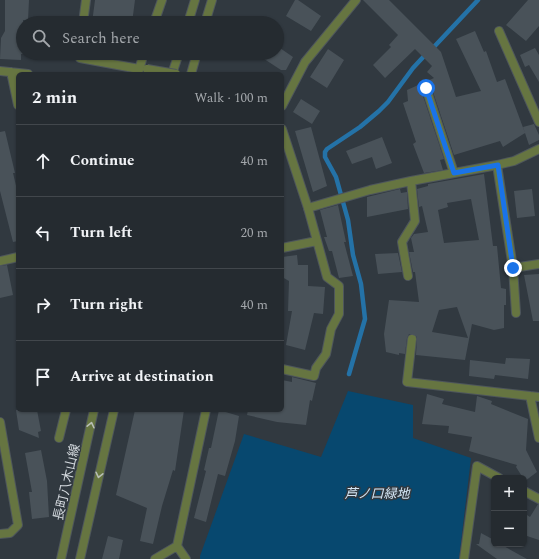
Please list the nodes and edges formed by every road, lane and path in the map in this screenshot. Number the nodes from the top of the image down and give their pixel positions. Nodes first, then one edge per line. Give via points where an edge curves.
1 (86, 0) edge
2 (162, 0) edge
3 (195, 0) edge
4 (212, 0) edge
5 (356, 0) edge
6 (84, 16) edge
7 (156, 16) edge
8 (190, 16) edge
9 (208, 16) edge
10 (499, 31) dead end
11 (89, 60) edge
12 (143, 60) edge
13 (177, 60) edge
14 (195, 60) edge
15 (141, 71) edge
16 (0, 72) edge
17 (11, 72) junction
18 (153, 72) edge
19 (173, 72) edge
20 (192, 72) edge
21 (16, 73) edge
22 (426, 88) dead end
23 (16, 96) edge
24 (284, 102) edge
25 (539, 122) edge
26 (284, 135) edge
27 (539, 149) edge
28 (498, 165) junction
29 (454, 173) junction
30 (411, 181) junction
31 (308, 208) junction
32 (317, 241) junction
33 (284, 248) edge
34 (16, 257) edge
35 (0, 261) edge
36 (539, 264) edge
37 (513, 268) junction
38 (408, 276) dead end
39 (516, 313) dead end
40 (412, 339) dead end
41 (284, 369) edge
42 (530, 396) junction
43 (539, 397) edge
44 (66, 412) edge
45 (94, 412) edge
46 (114, 412) edge
47 (206, 412) edge
48 (0, 422) edge
49 (60, 438) dead end
50 (539, 438) edge
51 (493, 475) edge
52 (527, 493) edge
53 (539, 499) edge
54 (0, 534) edge
55 (177, 546) junction
56 (61, 559) edge
57 (80, 559) edge
58 (154, 559) edge
59 (186, 559) edge
60 (464, 559) edge

1 - 6 street
2 - 7 street
3 - 8 street
4 - 9 street
5 - 24 street via 305,62
10 - 25 street
11 - 15 street
12 - 15 street
13 - 19 street
14 - 20 street
15 - 18 street, bridge
16 - 17 street
17 - 21 street
17 - 23 street
22 - 29 street
26 - 31 street
27 - 28 street via 514,161
28 - 29 street
28 - 37 street
29 - 30 street
30 - 31 street
30 - 38 street via 415,221 402,242
31 - 32 street
32 - 33 street
32 - 41 street via 327,277 338,286 339,314 331,329 326,354 316,368 314,376
34 - 35 street
36 - 37 street
37 - 39 street
40 - 42 street via 407,382
42 - 43 street
42 - 50 street
44 - 49 street
56 -> 45 street, 長町八木山線
46 -> 57 street
47 - 55 street
48 - 54 street via 18,525 10,533
51 - 60 street via 476,466
52 - 53 street
55 - 58 street
55 - 59 street

